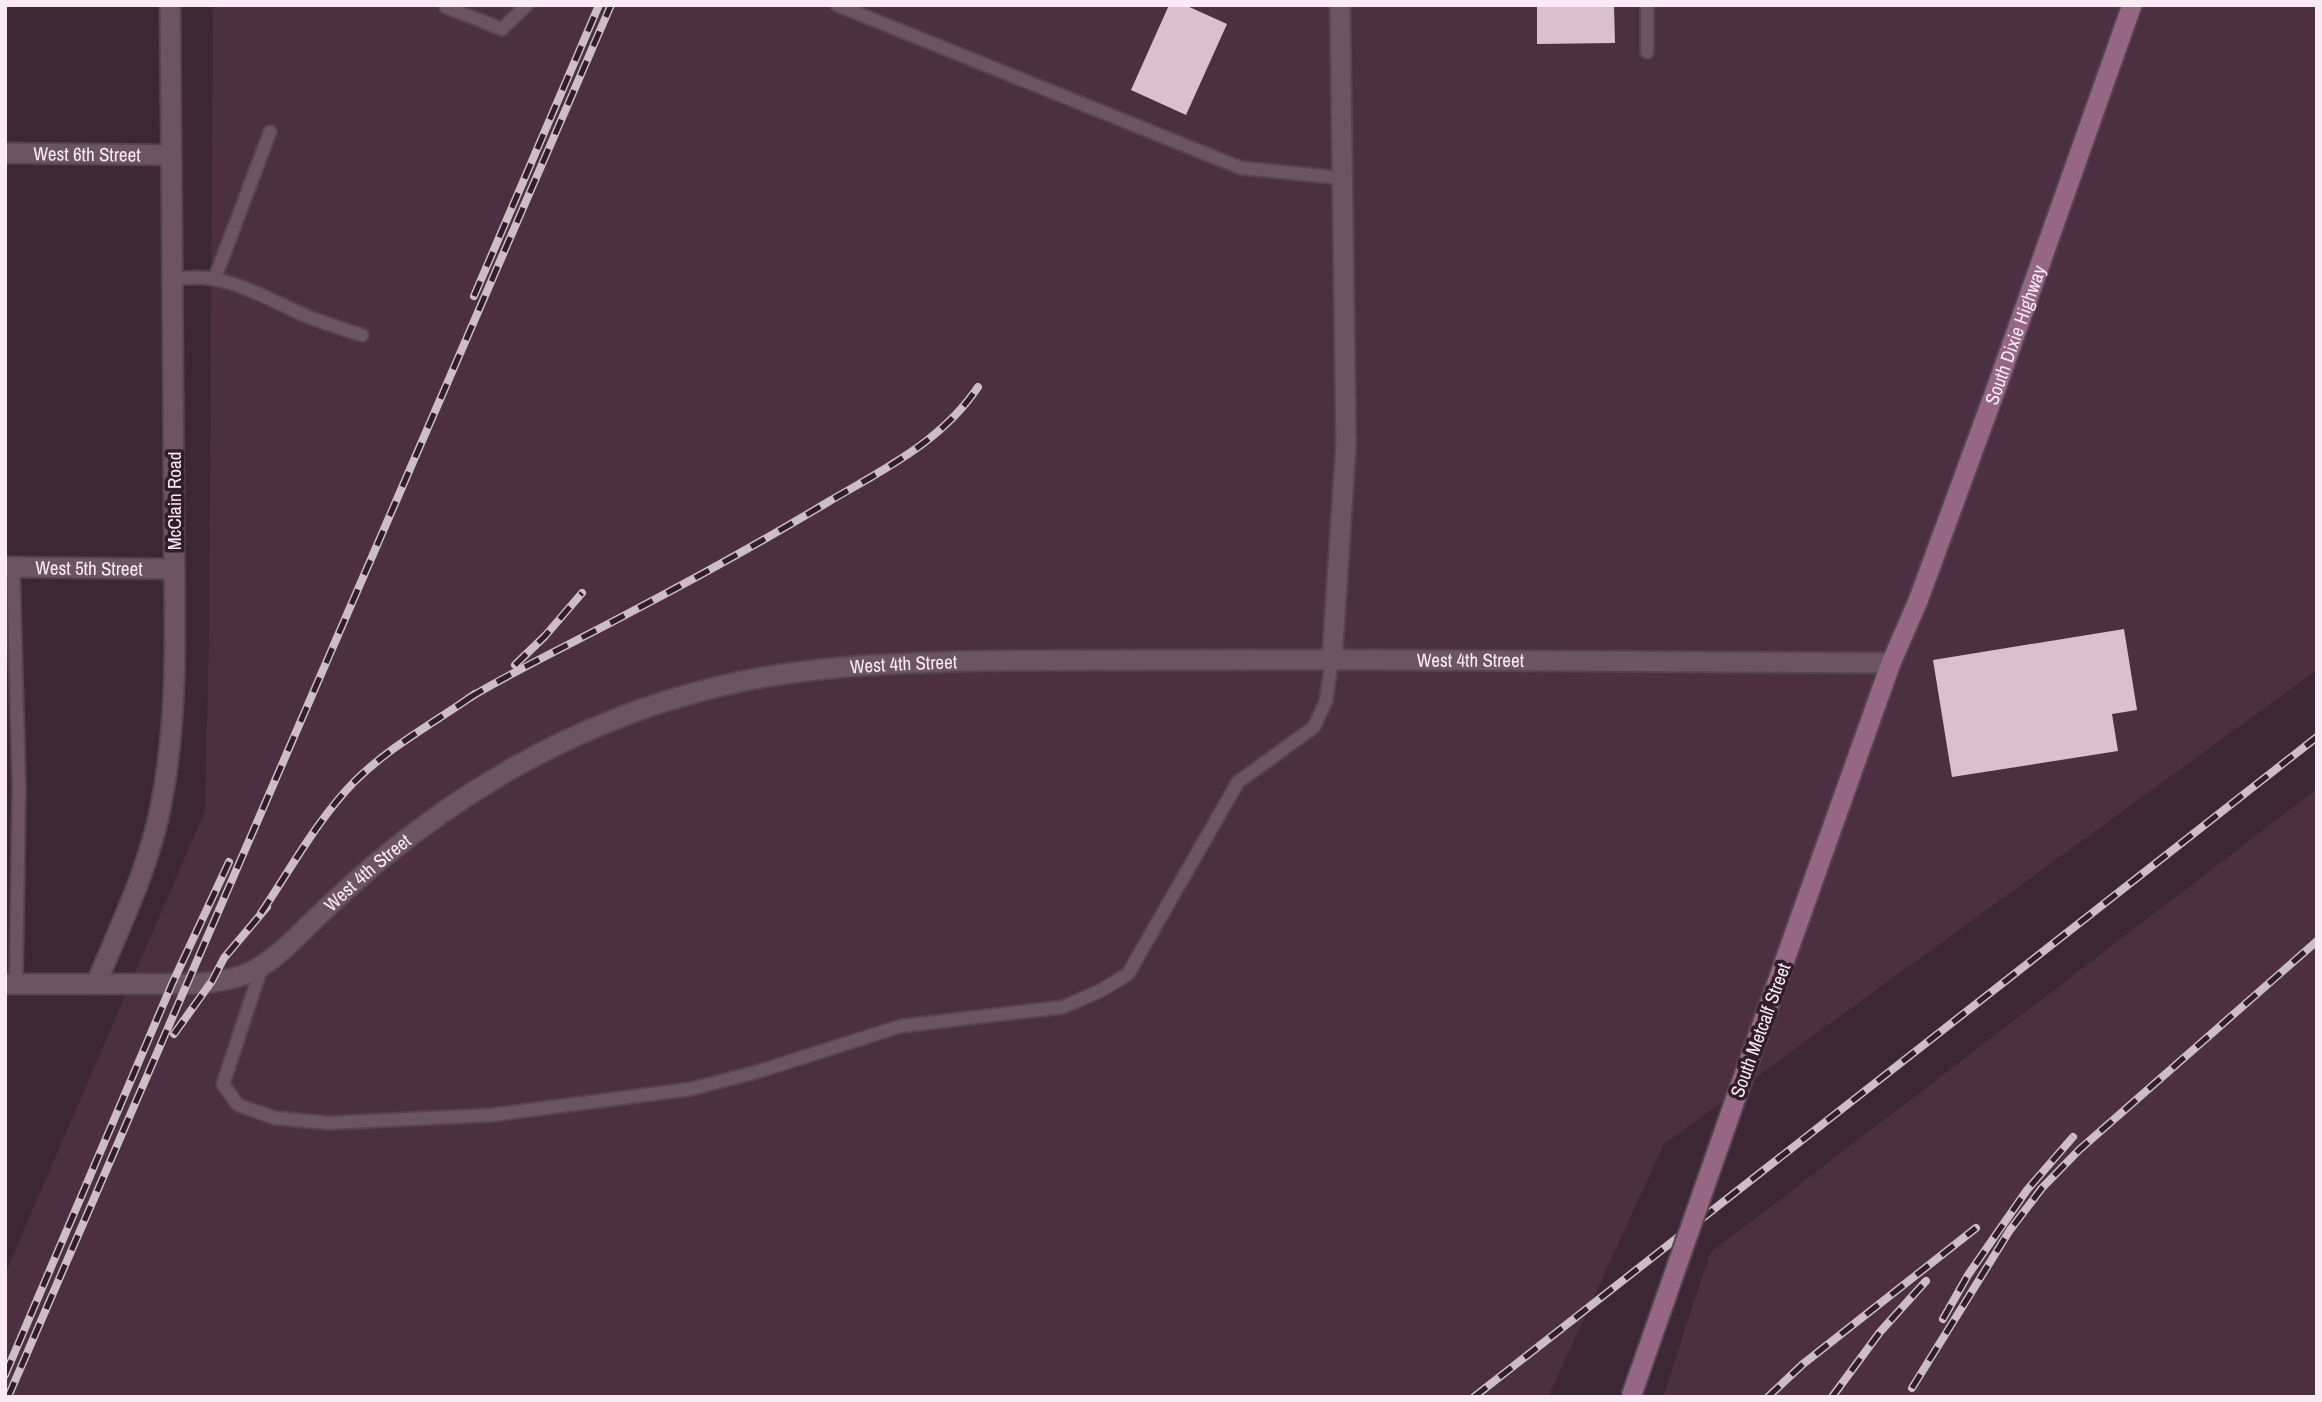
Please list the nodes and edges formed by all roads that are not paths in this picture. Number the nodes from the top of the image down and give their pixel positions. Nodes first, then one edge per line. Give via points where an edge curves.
1 (170, 5) edge
2 (527, 5) edge
3 (837, 5) edge
4 (1340, 5) edge
5 (1647, 5) edge
6 (2132, 5) edge
7 (446, 7) edge
8 (1647, 52) dead end
9 (270, 132) dead end
10 (5, 153) edge
11 (171, 155) junction
12 (1342, 178) junction
13 (215, 278) junction
14 (173, 280) junction
15 (362, 335) dead end
16 (9, 567) edge
17 (174, 569) junction
18 (1332, 659) junction
19 (1891, 663) junction
20 (262, 966) junction
21 (10, 984) edge
22 (96, 984) junction
23 (1631, 1397) edge

1 - 11 street, McClain Road
2 - 7 lane via 502,29
3 - 12 lane via 1241,168
4 - 12 street
5 - 8 lane
6 - 19 main road, South Dixie Highway via 1969,462
9 - 13 lane
10 - 11 street, West 6th Street
11 - 14 street, McClain Road
12 - 18 street via 1346,444
13 - 14 lane
13 - 15 lane
14 - 17 street, McClain Road
16 - 17 street, West 5th Street
16 - 21 lane via 19,786
17 - 22 street, McClain Road via 174,720 161,806 138,885
18 - 19 street, West 4th Street
18 - 20 street, West 4th Street via 897,663 833,667 718,686 613,719 490,781 425,823
18 - 20 lane via 1326,701 1314,727 1238,782 1128,974 1063,1007 901,1026 691,1089 492,1115 328,1123 275,1118 238,1105 223,1084
19 - 23 main road, South Metcalf Street, bridge
20 - 22 street, West 4th Street via 242,976 212,981
21 - 22 street, West 4th Street

